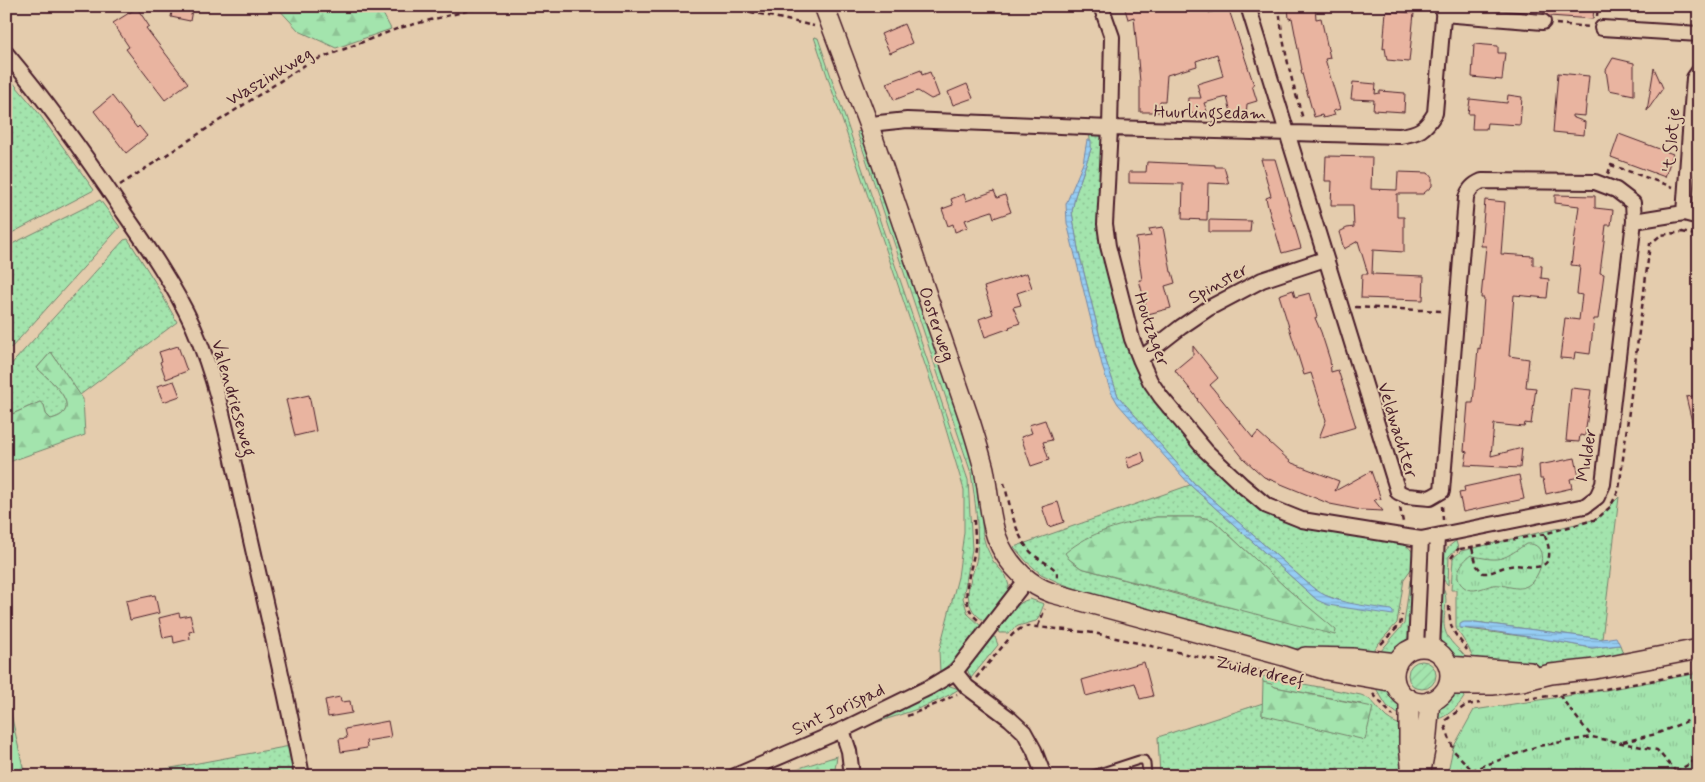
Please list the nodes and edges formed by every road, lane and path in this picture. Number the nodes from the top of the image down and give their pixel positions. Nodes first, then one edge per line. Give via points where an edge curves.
1 (486, 6) edge
2 (724, 6) edge
3 (1101, 6) edge
4 (1248, 6) edge
5 (1279, 6) edge
6 (1443, 10) edge
7 (818, 13) edge
8 (1543, 22) joint
9 (1602, 28) joint
10 (1699, 34) edge
11 (6, 53) edge
12 (1699, 71) edge
13 (869, 126) junction
14 (1110, 128) junction
15 (1286, 132) junction
16 (1307, 133) junction
17 (1604, 184) junction
18 (110, 192) junction
19 (1686, 192) junction
20 (1684, 213) junction
21 (1699, 217) edge
22 (1634, 221) junction
23 (1325, 259) junction
24 (1339, 306) junction
25 (1456, 311) junction
26 (1140, 359) junction
27 (1442, 491) junction
28 (1398, 492) junction
29 (974, 518) dead end
30 (1445, 534) junction
31 (1544, 534) dead end
32 (1406, 538) junction
33 (1421, 539) junction
34 (1472, 548) dead end
35 (1450, 566) dead end
36 (1027, 579) junction
37 (1449, 600) dead end
38 (989, 628) junction
39 (1453, 632) dead end
40 (1006, 642) junction
41 (1424, 648) junction
42 (1699, 650) edge
43 (1284, 656) junction
44 (1397, 663) junction
45 (955, 672) junction
46 (1699, 672) edge
47 (1448, 676) junction
48 (1305, 682) dead end
49 (1395, 682) junction
50 (968, 687) junction
51 (1369, 692) dead end
52 (1409, 700) junction
53 (1430, 701) junction
54 (1466, 704) dead end
55 (929, 707) dead end
56 (1699, 716) edge
57 (1409, 724) junction
58 (842, 730) junction
59 (1592, 737) junction
60 (1622, 742) junction
61 (1699, 758) edge
62 (1472, 770) junction
63 (1676, 774) edge
64 (302, 776) edge
65 (735, 776) edge
66 (852, 776) edge
67 (1044, 776) edge
68 (1090, 776) edge
69 (1147, 776) edge
70 (1412, 776) edge
71 (1420, 776) edge
72 (1465, 776) edge

1 - 18 path, Waszinkweg via 399,28 308,63
2 - 7 path via 815,26
3 - 14 street, Houtzager via 1112,37
4 - 15 street, Veldwachter
5 - 16 path via 1290,75
6 - 8 street
6 - 16 street, Huurlingsedam via 1435,113 1428,126 1415,134 1400,136
7 - 13 street, Oosterweg
8 - 9 path
9 - 10 street
11 - 18 street, Valendrieseweg via 40,94
12 - 19 street, 't Slotje via 1694,78
13 - 14 street, Huurlingsedam via 907,120
13 - 36 street, Oosterweg via 978,443 995,532 1011,564
14 - 15 street, Huurlingsedam
14 - 26 street, Houtzager via 1104,224 1132,339
15 - 16 street, Huurlingsedam
15 - 23 street, Veldwachter
17 - 19 path via 1611,165
17 - 22 street, Veldwachter via 1633,203
17 - 25 street, Veldwachter via 1482,181 1475,184 1466,198
18 - 64 street, Valendrieseweg via 173,289 210,372 223,417
19 - 20 street, 't Slotje
20 - 21 street
20 - 22 street
22 - 30 street, Mulder via 1603,484 1597,497 1585,506
23 - 24 street, Veldwachter
23 - 26 street, Spinster via 1253,284 1209,308
24 - 25 path
24 - 28 street, Veldwachter
25 - 27 street, Veldwachter
26 - 32 street, Houtzager via 1161,397 1206,450 1268,506 1302,520
27 - 28 street, Veldwachter via 1430,498
27 - 30 path
28 - 32 path
29 - 38 path via 975,546 966,593 975,617
30 - 33 street, Houtzager
30 - 35 path via 1460,549 1451,557
30 - 41 street
31 - 34 path via 1549,557 1538,567 1516,565 1483,573 1477,566
32 - 33 street, Houtzager
33 - 41 street
36 - 38 street
36 - 43 street, Zuiderdreef via 1042,589 1075,600
37 - 39 path
38 - 40 path
38 - 45 street
40 - 48 path, Zuiderdreef via 1028,626 1094,633
40 - 50 path
41 - 44 street via 1401,656
41 - 47 street via 1445,659
42 - 47 street via 1500,684
43 - 44 street, Zuiderdreef
43 - 49 street, Zuiderdreef via 1326,670
44 - 49 street
45 - 50 street
45 - 58 street, Sint Jorispad
46 - 59 path via 1559,695
47 - 53 street via 1438,698
49 - 52 street
50 - 55 path
50 - 67 street via 1024,732
51 - 57 path via 1392,716
52 - 53 street
52 - 57 street
53 - 71 street
54 - 62 path via 1443,722 1454,751
56 - 60 path via 1656,734
57 - 70 street
58 - 65 street, Sint Jorispad
58 - 66 street
59 - 60 path
59 - 62 path via 1538,746
60 - 63 path via 1657,750
61 - 63 path
62 - 72 path
68 - 69 lane via 1144,760

